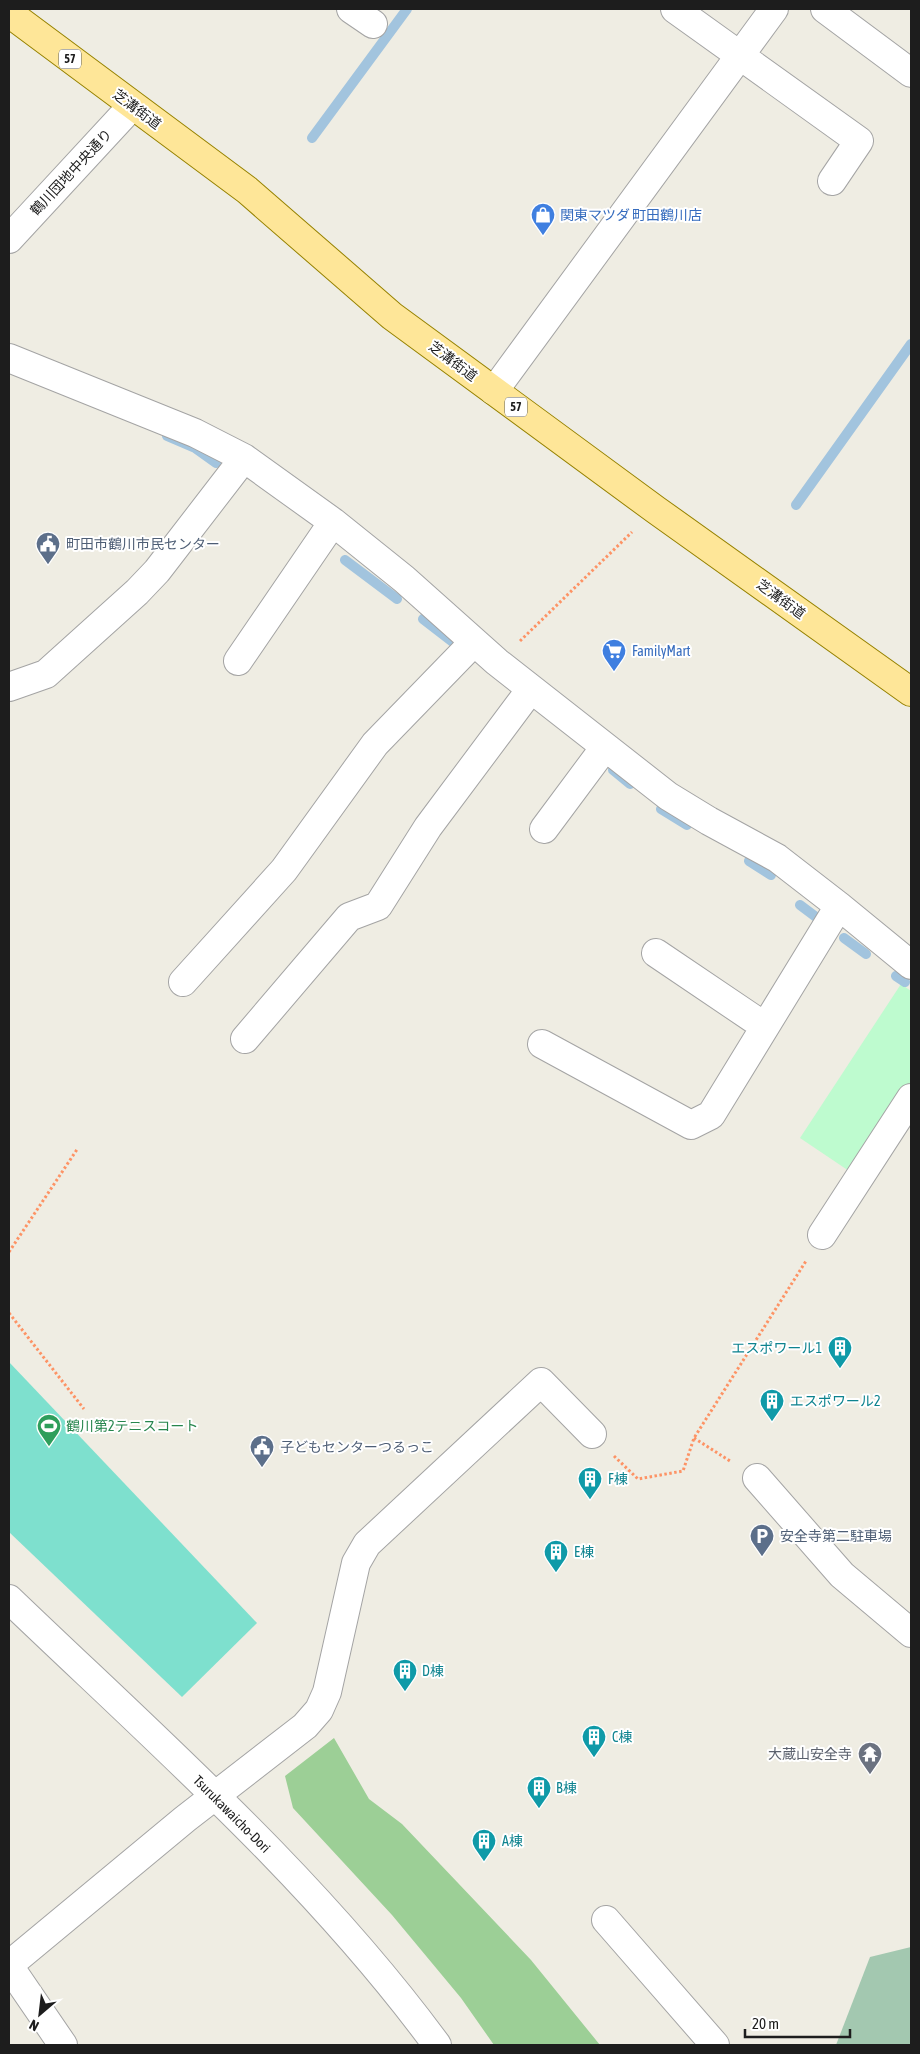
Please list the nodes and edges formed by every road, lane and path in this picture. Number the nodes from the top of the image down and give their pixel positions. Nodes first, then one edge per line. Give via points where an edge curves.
1 (676, 9) edge
2 (774, 9) edge
3 (825, 9) edge
4 (14, 13) edge
5 (740, 55) junction
6 (911, 73) edge
7 (132, 106) junction
8 (832, 181) dead end
9 (9, 239) edge
10 (9, 358) edge
11 (494, 391) junction
12 (244, 458) junction
13 (656, 510) junction
14 (333, 522) junction
15 (474, 642) junction
16 (238, 661) dead end
17 (497, 662) junction
18 (9, 687) edge
19 (531, 689) junction
20 (911, 692) edge
21 (605, 747) junction
22 (544, 829) dead end
23 (839, 906) junction
24 (656, 953) dead end
25 (911, 965) edge
26 (183, 982) dead end
27 (764, 1026) junction
28 (245, 1040) dead end
29 (542, 1044) dead end
30 (911, 1098) edge
31 (78, 1148) dead end
32 (822, 1235) joint
33 (9, 1252) edge
34 (9, 1313) edge
35 (84, 1409) dead end
36 (592, 1434) joint
37 (694, 1438) junction
38 (758, 1478) joint
39 (9, 1599) edge
40 (911, 1633) edge
41 (214, 1796) junction
42 (606, 1920) dead end
43 (9, 1966) edge
44 (63, 2045) edge
45 (437, 2045) edge
46 (716, 2045) edge

1 - 5 street
2 - 5 street
3 - 6 street
4 - 7 main road, 芝溝街道 / 57
5 - 8 street via 859,141
5 - 11 street
7 - 9 street, 鶴川団地中央通り
7 - 11 main road, 芝溝街道 / 57 via 247,190 392,316
10 - 12 street via 195,433
11 - 13 main road, 芝溝街道 / 57
12 - 14 street
12 - 18 street via 157,571 137,592 46,674
13 - 17 path
13 - 20 main road, 芝溝街道 / 57
14 - 15 street via 404,579
14 - 16 street
15 - 17 street
15 - 26 street via 375,744 284,870
17 - 19 street
19 - 21 street
19 - 28 street via 428,827 378,906 349,917
21 - 22 street
21 - 23 street via 668,796 777,858
23 - 25 street
23 - 27 street
24 - 27 street
27 - 29 street via 711,1115 691,1124
30 - 32 street
31 - 33 path
32 - 37 path
34 - 35 path
36 - 37 path via 638,1479 683,1471
36 - 41 street via 541,1382 367,1544 356,1563 327,1692 319,1710 305,1726
37 - 38 path
38 - 40 street via 842,1575
39 - 41 street, Tsurukawaicho-Dori
41 - 43 street
41 - 45 street, Tsurukawaicho-Dori via 360,1948
42 - 46 street
43 - 44 street

